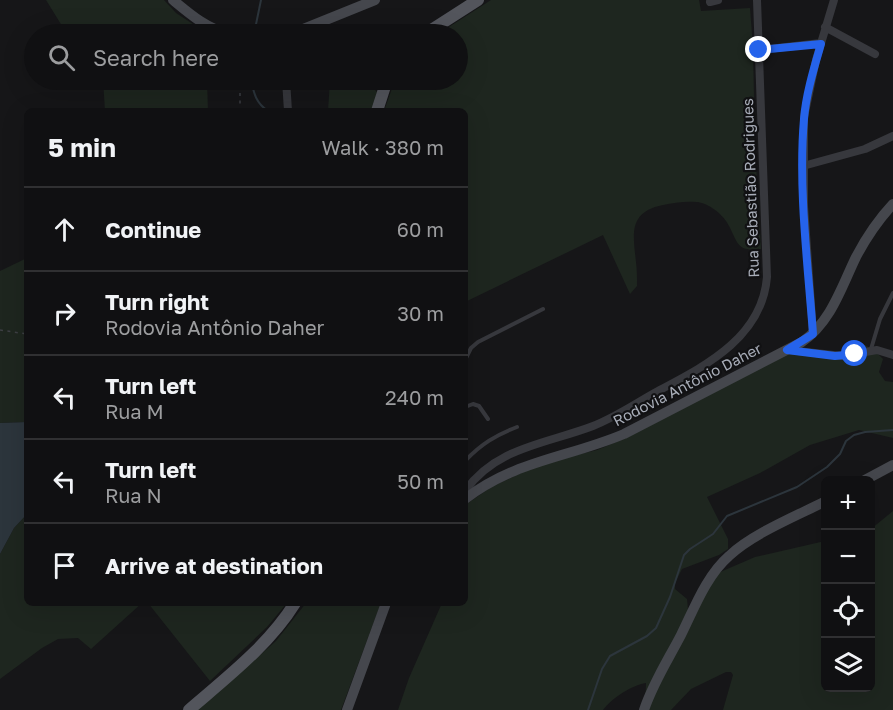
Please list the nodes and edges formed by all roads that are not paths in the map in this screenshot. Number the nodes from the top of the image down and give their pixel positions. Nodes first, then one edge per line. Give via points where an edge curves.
1 (173, 0) edge
2 (375, 0) edge
3 (478, 0) edge
4 (757, 0) edge
5 (834, 0) edge
6 (203, 24) edge
7 (316, 24) edge
8 (441, 24) edge
9 (825, 27) junction
10 (821, 44) junction
11 (759, 50) junction
12 (875, 54) dead end
13 (287, 90) edge
14 (384, 90) edge
15 (288, 108) edge
16 (378, 108) edge
17 (893, 136) edge
18 (803, 166) junction
19 (893, 204) edge
20 (893, 293) edge
21 (543, 309) dead end
22 (813, 334) junction
23 (787, 350) junction
24 (871, 350) junction
25 (468, 354) edge
26 (893, 355) edge
27 (468, 406) edge
28 (488, 419) dead end
29 (517, 427) dead end
30 (468, 458) edge
31 (893, 465) edge
32 (872, 476) edge
33 (468, 487) edge
34 (468, 497) edge
35 (821, 503) edge
36 (293, 606) edge
37 (385, 606) edge
38 (189, 710) edge
39 (347, 710) edge
40 (644, 710) edge

1 - 6 main road
2 - 7 main road
3 - 8 main road
4 - 11 street, Rua Sebastião Rodrigues
5 - 9 street
9 - 10 street
9 - 12 street
10 - 11 street
10 - 18 street via 804,117
11 - 33 street, Rua Sebastião Rodrigues via 766,277 761,302 747,329 718,356 611,418 523,447 493,463
13 - 15 street
14 - 16 main road
17 - 18 street
18 - 22 street
19 - 22 main road, Rodovia Antônio Daher via 874,227 837,300
20 - 24 lane
21 - 25 lane via 478,342
22 - 23 main road, Rodovia Antônio Daher
23 - 24 street via 842,356
23 - 34 main road, Rodovia Antônio Daher via 624,435 515,469
24 - 26 street
27 - 28 lane via 479,406
29 - 30 lane via 479,446
31 - 32 main road
35 - 40 main road via 732,553 715,572
36 - 38 main road via 238,668
37 - 39 main road

